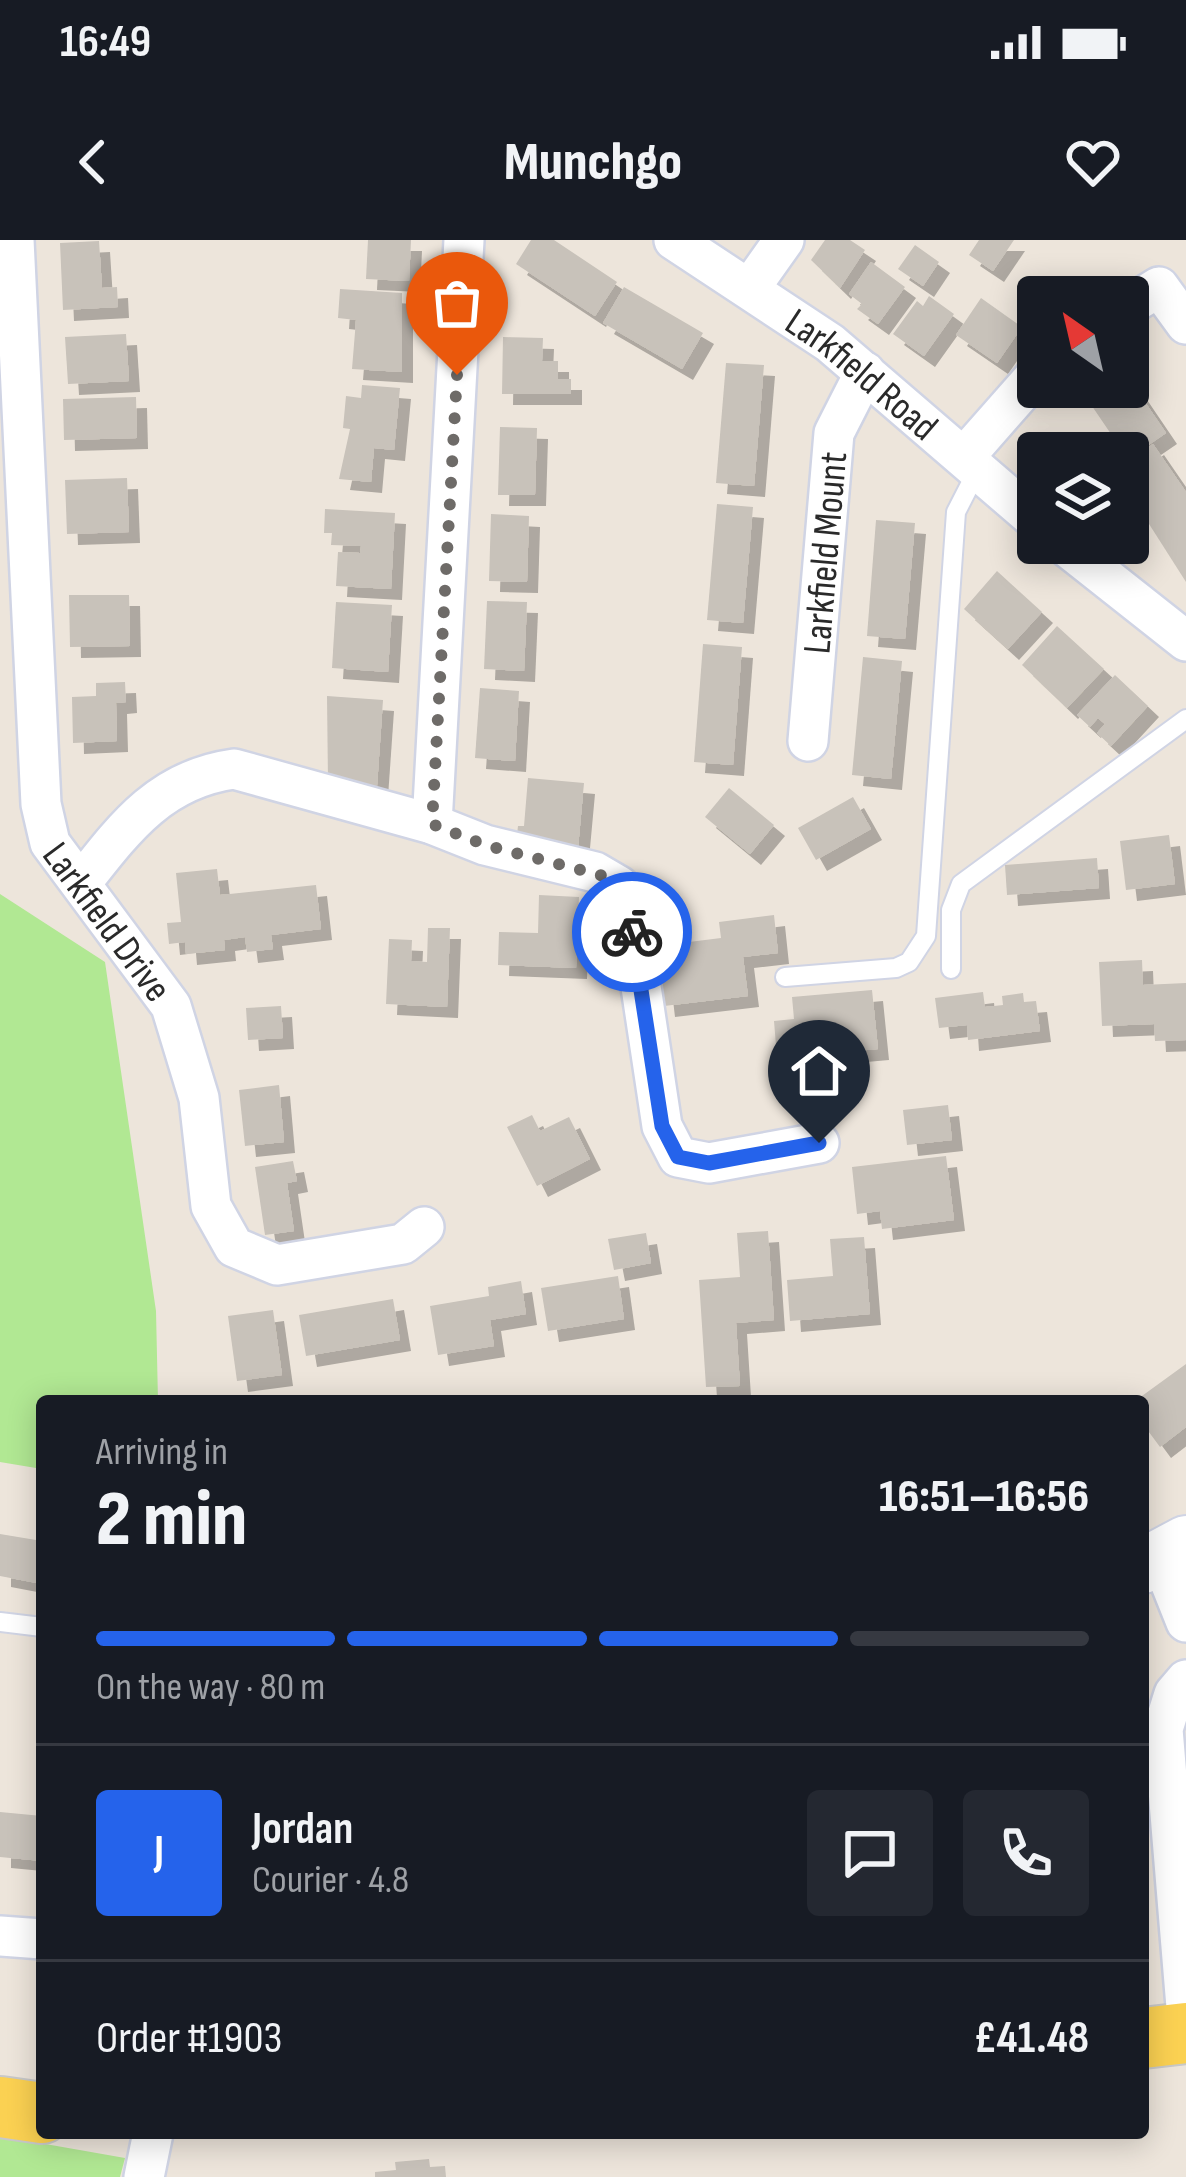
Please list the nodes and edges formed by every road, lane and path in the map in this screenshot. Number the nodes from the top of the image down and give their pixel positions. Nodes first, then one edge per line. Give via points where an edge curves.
1 (14, 240) edge
2 (464, 240) edge
3 (674, 240) edge
4 (784, 240) edge
5 (750, 289) junction
6 (1149, 292) edge
7 (1186, 324) edge
8 (865, 372) junction
9 (10, 393) edge
10 (1017, 402) edge
11 (972, 463) junction
12 (1017, 503) edge
13 (1089, 564) edge
14 (1186, 641) edge
15 (1186, 719) edge
16 (808, 741) dead end
17 (432, 824) junction
18 (82, 882) junction
19 (951, 969) dead end
20 (785, 977) dead end
21 (819, 1143) dead end
22 (424, 1227) dead end
23 (1163, 1555) edge
24 (0, 1622) edge
25 (1186, 1622) edge
26 (36, 1626) edge
27 (1186, 1680) edge
28 (0, 1936) edge
29 (36, 1939) edge
30 (1186, 2007) edge
31 (1186, 2033) edge
32 (1149, 2037) edge
33 (0, 2107) edge
34 (36, 2112) edge
35 (152, 2139) edge
36 (145, 2177) edge

1 - 9 street, Larkfield Drive
2 - 17 street
3 - 5 street, Larkfield Road
4 - 5 street
5 - 8 street, Larkfield Road
6 - 7 street via 1159,286
8 - 11 street, Larkfield Road
8 - 16 street, Larkfield Mount via 834,433
9 - 18 street, Larkfield Drive via 41,804 50,844
10 - 11 street
11 - 12 street, Larkfield Road
11 - 20 lane via 956,512 926,937 896,968
13 - 14 street
15 - 19 lane via 961,884 951,910
17 - 18 street via 234,769 200,774 163,792 128,824
17 - 21 street via 619,886 662,1126 678,1157 709,1163
18 - 22 street, Larkfield Drive via 171,1006 199,1098 212,1206 234,1247 278,1264 403,1244
23 - 25 street
24 - 26 lane
27 - 30 street via 1162,1729
28 - 29 street
31 - 32 main road
33 - 34 main road
35 - 36 street

